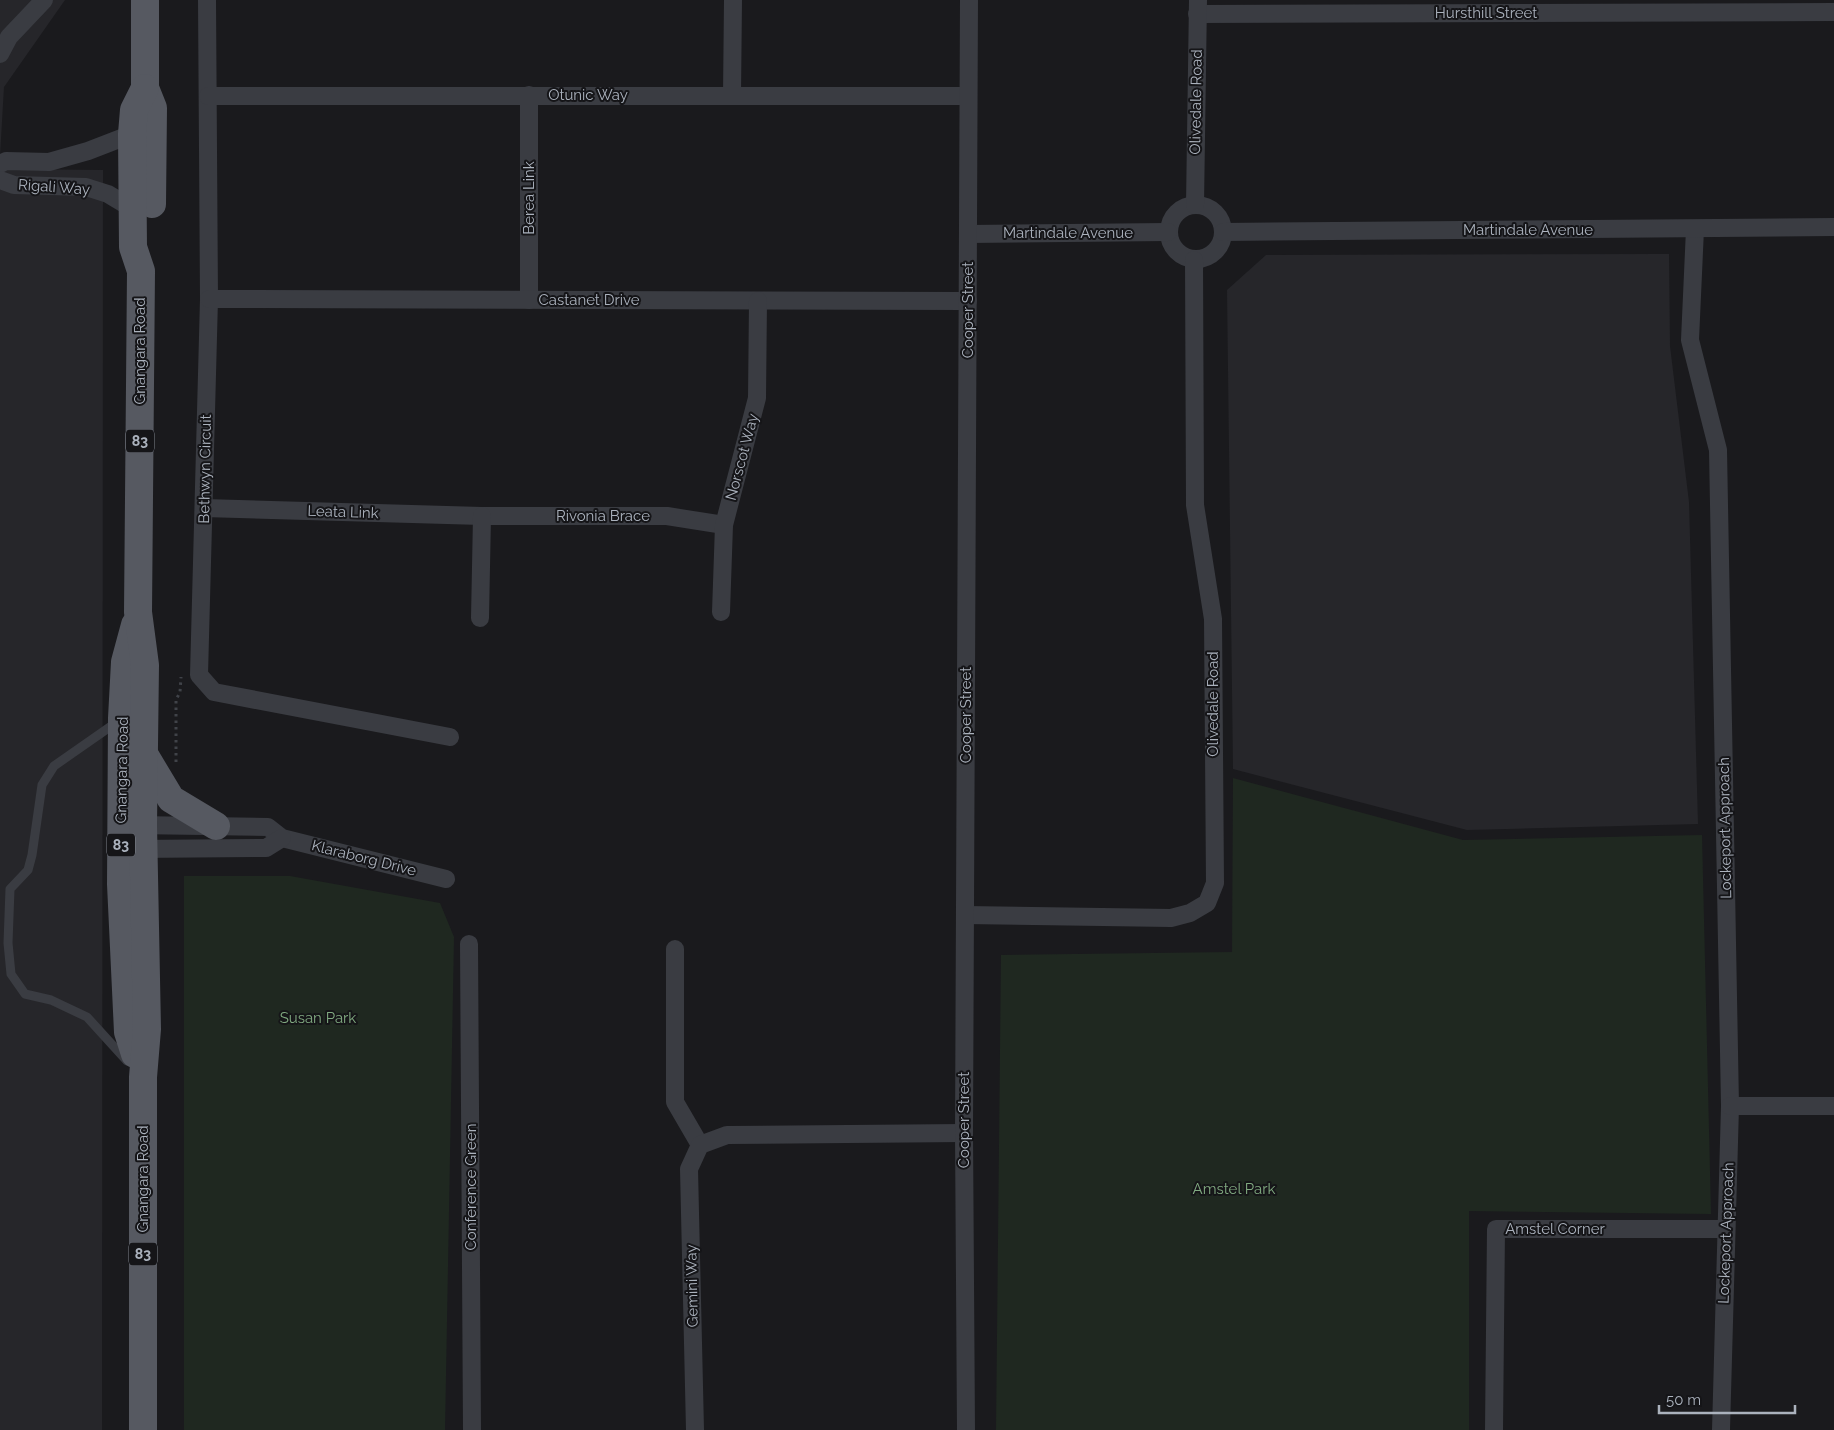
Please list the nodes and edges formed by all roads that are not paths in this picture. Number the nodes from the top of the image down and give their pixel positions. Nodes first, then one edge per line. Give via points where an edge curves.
1 (44, 0) edge
2 (145, 0) edge
3 (207, 0) edge
4 (733, 0) edge
5 (969, 0) edge
6 (1198, 7) edge
7 (1834, 12) edge
8 (0, 54) edge
9 (145, 88) junction
10 (732, 95) junction
11 (208, 96) junction
12 (529, 96) junction
13 (968, 96) junction
14 (132, 134) junction
15 (0, 164) edge
16 (0, 180) edge
17 (1195, 205) junction
18 (133, 209) junction
19 (1834, 227) edge
20 (1695, 229) junction
21 (1168, 232) junction
22 (1223, 232) junction
23 (968, 234) junction
24 (1194, 260) junction
25 (141, 271) junction
26 (209, 298) junction
27 (529, 300) junction
28 (758, 301) junction
29 (968, 301) junction
30 (204, 508) junction
31 (482, 516) junction
32 (724, 525) junction
33 (138, 612) junction
34 (721, 612) dead end
35 (480, 618) dead end
36 (122, 718) junction
37 (450, 737) dead end
38 (144, 754) junction
39 (216, 826) junction
40 (132, 837) junction
41 (282, 838) junction
42 (446, 879) dead end
43 (965, 915) junction
44 (469, 944) dead end
45 (676, 949) dead end
46 (143, 1077) junction
47 (1730, 1106) junction
48 (1834, 1106) edge
49 (964, 1132) junction
50 (700, 1145) junction
51 (1726, 1228) junction
52 (143, 1430) edge
53 (472, 1430) edge
54 (695, 1430) edge
55 (966, 1430) edge
56 (1494, 1430) edge
57 (1721, 1430) edge

1 - 8 street via 9,37
2 - 9 main road, Gnangara Road / 83
3 - 11 street, Bethwyn Circuit
4 - 10 street
5 - 13 street, Cooper Street
6 - 7 street, Hursthill Street
6 - 17 street, Olivedale Road
9 - 14 main road, Gnangara Road / 83 via 134,110
9 - 25 main road, Gnangara Road / 83 via 153,108 152,245
10 - 12 street, Otunic Way
10 - 13 street, Otunic Way
11 - 12 street, Otunic Way
11 - 26 street, Bethwyn Circuit
12 - 27 street, Berea Link
13 - 23 street, Cooper Street
14 - 15 street, Rigali Way via 49,162 6,161
14 - 18 main road, Gnangara Road / 83
16 - 18 street, Rigali Way via 14,185 86,187 108,194
17 - 21 street via 1182,208 1175,214
17 - 22 street via 1213,211
18 - 25 main road, Gnangara Road / 83 via 133,247
19 - 20 street, Martindale Avenue
20 - 22 street, Martindale Avenue
20 - 47 street, Lockeport Approach via 1690,340 1718,450
21 - 23 street, Martindale Avenue
21 - 24 street via 1176,252
22 - 24 street via 1217,250 1210,256
23 - 29 street, Cooper Street
24 - 43 street, Olivedale Road via 1195,506 1213,619 1215,883 1206,903 1190,913 1171,918
25 - 33 main road, Gnangara Road / 83
26 - 27 street, Castanet Drive
26 - 30 street, Bethwyn Circuit
27 - 28 street, Castanet Drive
28 - 29 street, Castanet Drive
28 - 32 street, Norscot Way via 757,398
29 - 43 street, Cooper Street
30 - 31 street, Leata Link
30 - 37 street, Bethwyn Circuit via 199,675 214,692
31 - 32 street, Rivonia Brace via 667,516
31 - 35 street
32 - 34 street, Norscot Way
33 - 36 main road, Gnangara Road / 83 via 125,662
33 - 38 main road, Gnangara Road / 83 via 145,665
36 - 40 main road, Gnangara Road / 83
36 - 46 lane via 54,766 42,785 28,870 10,889 8,944 11,974 25,994 50,1000 87,1017
38 - 39 main road via 171,799
38 - 40 main road, Gnangara Road / 83
39 - 40 street, Klaraborg Drive
39 - 41 street, Klaraborg Drive via 268,827
40 - 41 street via 266,848
40 - 46 main road, Gnangara Road / 83 via 147,1029
41 - 42 street, Klaraborg Drive
43 - 49 street, Cooper Street
44 - 53 street, Conference Green
45 - 50 street via 676,1102
46 - 52 main road, Gnangara Road / 83
47 - 48 street
47 - 51 street, Lockeport Approach
49 - 50 street via 727,1135
49 - 55 street, Cooper Street
50 - 54 street, Gemini Way via 689,1169
51 - 56 street, Amstel Corner via 1496,1228
51 - 57 street, Lockeport Approach

